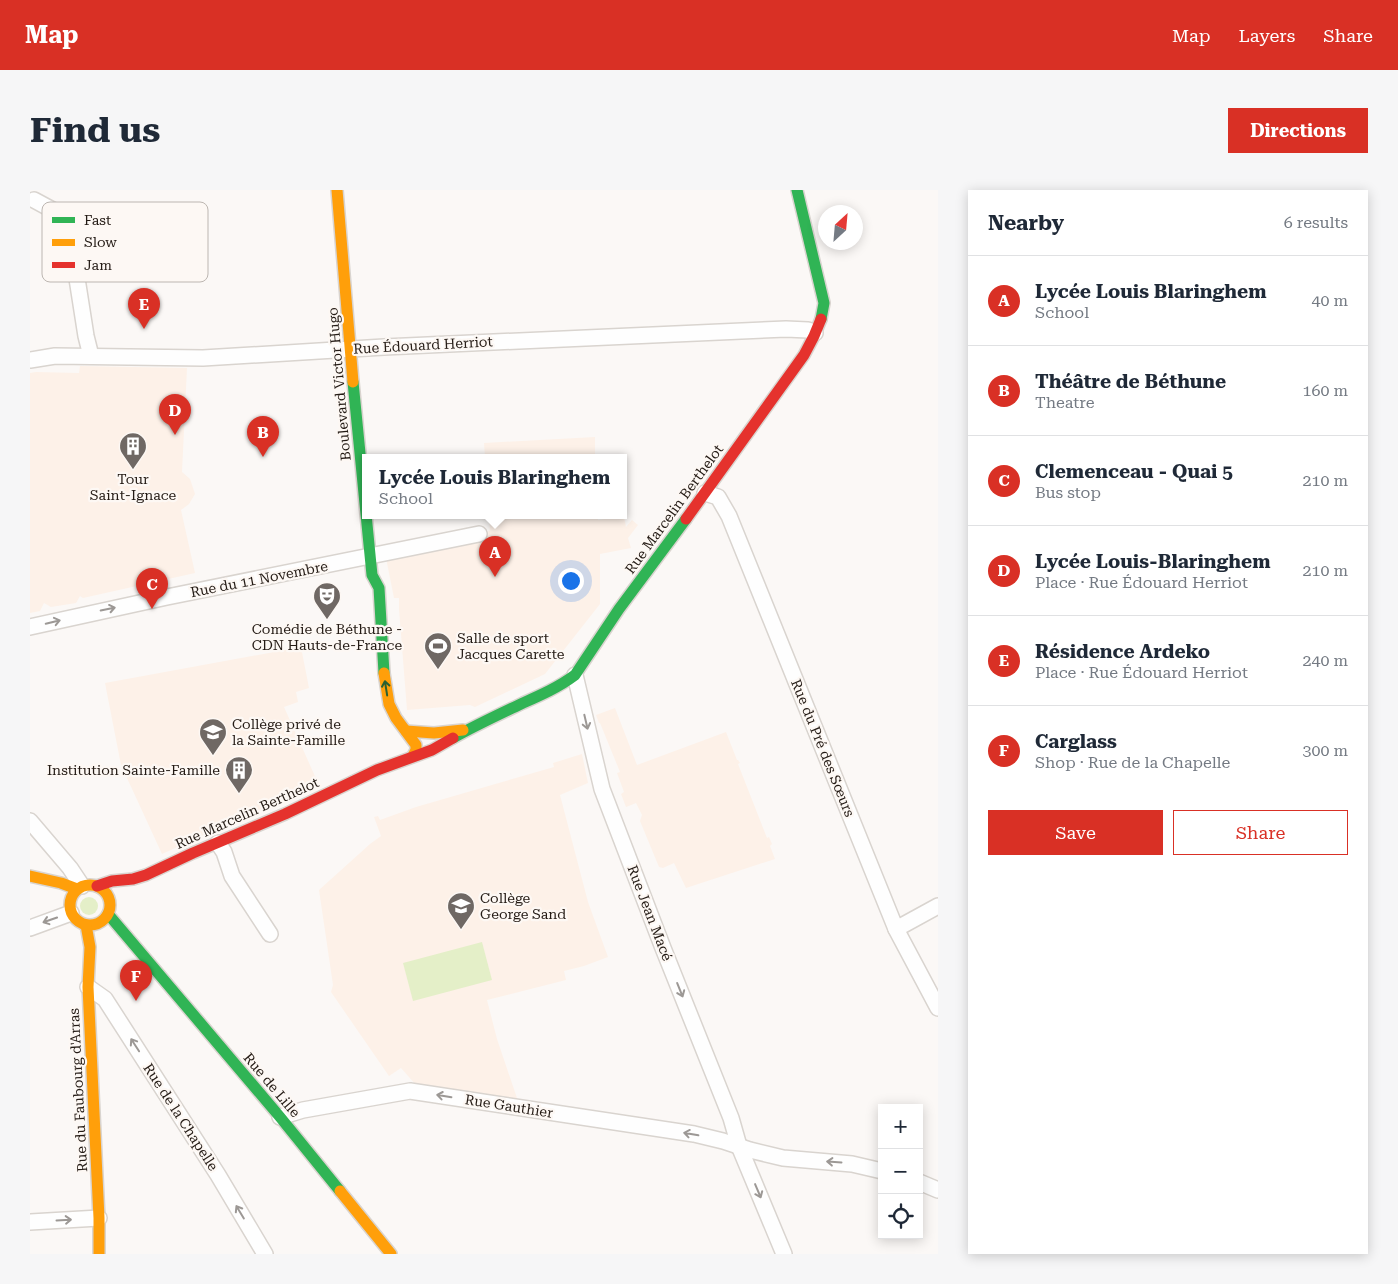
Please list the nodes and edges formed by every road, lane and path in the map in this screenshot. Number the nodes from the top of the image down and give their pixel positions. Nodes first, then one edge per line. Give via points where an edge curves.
1 (337, 190) edge
2 (797, 190) edge
3 (78, 282) edge
4 (816, 333) junction
5 (350, 349) junction
6 (91, 356) junction
7 (30, 360) edge
8 (362, 473) edge
9 (705, 493) junction
10 (366, 519) edge
11 (479, 534) dead end
12 (370, 556) junction
13 (372, 575) junction
14 (30, 627) edge
15 (575, 674) junction
16 (378, 704) dead end
17 (471, 728) junction
18 (451, 732) junction
19 (396, 746) junction
20 (410, 746) junction
21 (377, 770) junction
22 (30, 821) edge
23 (218, 842) junction
24 (30, 876) edge
25 (42, 879) junction
26 (129, 880) junction
27 (97, 886) junction
28 (79, 887) junction
29 (938, 906) edge
30 (70, 909) junction
31 (109, 910) junction
32 (93, 924) junction
33 (30, 928) edge
34 (896, 929) junction
35 (270, 934) dead end
36 (127, 937) junction
37 (88, 987) junction
38 (938, 1008) edge
39 (280, 1117) junction
40 (739, 1146) junction
41 (878, 1170) edge
42 (923, 1184) edge
43 (938, 1190) edge
44 (99, 1218) junction
45 (30, 1222) edge
46 (99, 1254) edge
47 (266, 1254) edge
48 (391, 1254) edge
49 (784, 1254) edge

1 - 5 main road, Boulevard Victor Hugo
2 - 4 main road, Rue Marcelin Berthelot via 824,303
3 - 6 street
4 - 5 street, Rue Édouard Herriot via 786,329
4 - 9 main road, Rue Marcelin Berthelot via 804,355
5 - 6 street, Rue Édouard Herriot via 203,358
5 - 8 main road, Boulevard Victor Hugo
6 - 7 street, Rue Édouard Herriot
9 - 15 main road, Rue Marcelin Berthelot
9 - 34 street, Rue du Pré des Sœurs via 718,497 729,516
10 - 12 main road, Boulevard Victor Hugo
11 - 12 street, Rue du 11 Novembre
12 - 13 main road, Boulevard Victor Hugo
14 -> 12 street, Rue du 11 Novembre
13 - 16 main road, Boulevard Victor Hugo via 368,593
20 -> 13 main road, Boulevard Victor Hugo via 389,704 379,588
15 - 17 main road, Rue Marcelin Berthelot via 552,690
15 -> 40 street, Rue Jean Macé via 602,789 731,1118
17 - 18 main road
17 - 20 main road, Rue Marcelin Berthelot via 432,750
18 - 20 main road, Rue Marcelin Berthelot
18 - 20 main road via 423,733
19 - 20 main road via 404,738
19 - 20 main road via 398,757
19 - 21 main road, Rue Marcelin Berthelot
20 - 21 main road, Rue Marcelin Berthelot
21 - 23 main road, Rue Marcelin Berthelot
22 - 28 street via 70,868
23 - 26 main road, Rue Marcelin Berthelot
23 - 35 street via 232,876
24 - 25 main road
25 - 28 main road
25 - 30 main road
26 - 27 main road, Rue Marcelin Berthelot
26 - 31 main road
27 - 28 main road
27 - 31 main road via 108,896
28 - 30 main road via 71,896
29 - 34 street
30 - 32 main road via 79,922
30 -> 33 street
31 - 32 main road via 104,919
31 - 36 main road, Rue de Lille
32 - 36 main road, Rue de Lille
32 - 37 main road, Rue du Faubourg d'Arras
34 - 38 street, Rue du Pré des Sœurs
36 - 39 main road, Rue de Lille
37 - 44 main road, Rue du Faubourg d'Arras
47 -> 37 street, Rue de la Chapelle via 105,1000
40 -> 39 street, Rue Gauthier via 694,1134 410,1091
39 - 48 main road, Rue de Lille
41 -> 40 street, Rue Gauthier via 852,1164 783,1158
40 -> 49 street, Rue Jean Macé
42 - 43 street
45 -> 44 street
44 - 46 main road, Rue du Faubourg d'Arras

